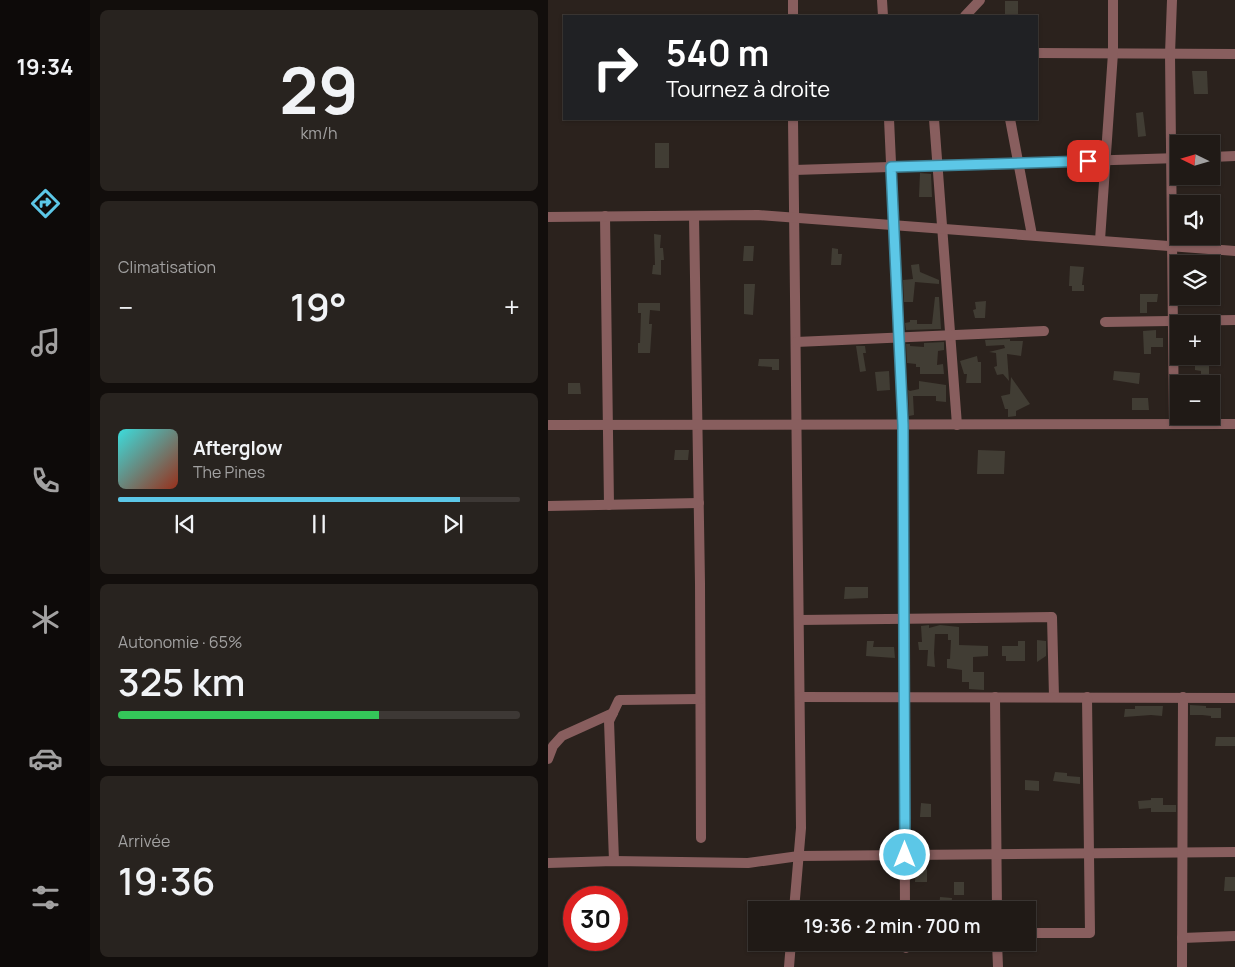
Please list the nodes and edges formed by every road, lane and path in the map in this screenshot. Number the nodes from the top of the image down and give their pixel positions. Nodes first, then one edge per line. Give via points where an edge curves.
1 (793, 0) edge
2 (882, 0) edge
3 (980, 0) edge
4 (1113, 0) edge
5 (1172, 0) edge
6 (793, 15) edge
7 (883, 15) edge
8 (966, 15) edge
9 (1038, 53) edge
10 (1113, 53) junction
11 (1170, 54) junction
12 (1236, 54) edge
13 (793, 120) edge
14 (889, 120) edge
15 (934, 120) edge
16 (1010, 120) edge
17 (1174, 135) edge
18 (1220, 156) edge
19 (1236, 156) edge
20 (1170, 158) edge
21 (1106, 160) junction
22 (1018, 163) junction
23 (937, 166) junction
24 (891, 167) junction
25 (794, 170) junction
26 (1174, 185) edge
27 (605, 216) junction
28 (694, 216) junction
29 (548, 217) edge
30 (794, 218) junction
31 (894, 225) junction
32 (942, 229) junction
33 (1032, 236) junction
34 (1100, 240) junction
35 (1172, 246) junction
36 (1236, 250) edge
37 (1173, 315) edge
38 (1220, 320) edge
39 (1236, 320) edge
40 (1170, 321) edge
41 (1105, 322) dead end
42 (1044, 331) dead end
43 (950, 335) junction
44 (899, 337) junction
45 (796, 342) junction
46 (1170, 424) edge
47 (1220, 424) edge
48 (1236, 424) edge
49 (548, 425) edge
50 (608, 425) junction
51 (698, 425) junction
52 (903, 425) junction
53 (956, 425) junction
54 (797, 426) junction
55 (699, 503) junction
56 (610, 505) junction
57 (548, 506) edge
58 (904, 619) junction
59 (799, 620) junction
60 (800, 697) junction
61 (904, 697) junction
62 (995, 697) junction
63 (1054, 697) junction
64 (1088, 697) junction
65 (1184, 698) junction
66 (1236, 698) edge
67 (700, 699) junction
68 (613, 713) junction
69 (548, 759) edge
70 (701, 838) dead end
71 (1182, 852) junction
72 (1236, 852) edge
73 (1090, 853) junction
74 (996, 854) junction
75 (905, 855) junction
76 (799, 856) junction
77 (614, 861) junction
78 (548, 863) edge
79 (795, 901) edge
80 (905, 901) edge
81 (997, 901) edge
82 (1036, 933) edge
83 (1236, 936) edge
84 (1182, 938) junction
85 (791, 951) edge
86 (997, 951) edge
87 (789, 967) edge
88 (998, 967) edge
89 (1182, 967) edge

1 - 6 street
2 - 7 street
3 - 8 street
4 - 10 street
5 - 11 street
9 - 10 street
10 - 11 street
10 - 21 street
11 - 12 street
11 - 17 street
13 - 25 street
14 - 24 street
15 - 23 street
16 - 22 street
18 - 19 street
20 - 21 street
21 - 22 street
21 - 34 street
22 - 23 street
22 - 33 street
23 - 24 street
23 - 32 street
24 - 25 street
24 - 31 street
25 - 30 street
26 - 35 street
27 - 28 street
27 - 29 street
27 - 50 street
28 - 30 street
28 - 51 street
30 - 31 street
30 - 45 street
31 - 32 street
31 - 44 street
32 - 33 street
32 - 43 street
33 - 34 street
34 - 35 street
35 - 36 street
35 - 37 street
38 - 39 street
40 - 41 street
42 - 43 street
43 - 44 street
43 - 53 street
44 - 45 street
44 - 52 street
45 - 54 street
46 - 53 street
47 - 48 street
49 - 50 street
50 - 51 street
50 - 56 street
51 - 54 street
51 - 55 street
52 - 53 street
52 - 54 street
52 - 58 street
54 - 59 street
55 - 56 street
55 - 67 street
56 - 57 street
58 - 59 street
58 - 61 street
58 - 63 street via 1052,617
59 - 60 street
60 - 61 street
60 - 76 street via 802,828
61 - 62 street
61 - 75 street
62 - 63 street
62 - 74 street
63 - 64 street
64 - 65 street
64 - 73 street
65 - 66 street
65 - 71 street
67 - 68 street via 619,700
67 - 70 street
68 - 69 street via 562,736
68 - 77 street via 608,721
71 - 72 street
71 - 73 street
71 - 84 street
73 - 74 street
73 - 82 street via 1090,933
74 - 75 street
74 - 81 street
75 - 76 street
75 - 80 street
76 - 77 street via 748,862
76 - 79 street
77 - 78 street
83 - 84 street
84 - 89 street
85 - 87 street
86 - 88 street

